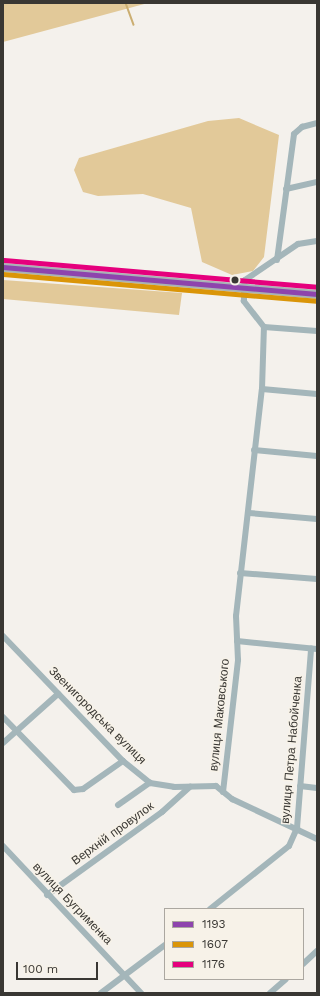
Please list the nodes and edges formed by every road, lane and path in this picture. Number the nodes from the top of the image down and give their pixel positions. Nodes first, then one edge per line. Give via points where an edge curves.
1 (317, 123) edge
2 (317, 182) edge
3 (286, 189) junction
4 (317, 241) edge
5 (277, 260) junction
6 (3, 267) edge
7 (244, 286) junction
8 (317, 294) edge
9 (264, 327) junction
10 (317, 331) edge
11 (262, 389) junction
12 (317, 394) edge
13 (254, 450) junction
14 (317, 456) edge
15 (249, 514) junction
16 (317, 519) edge
17 (240, 573) junction
18 (317, 579) edge
19 (3, 636) edge
20 (237, 641) junction
21 (314, 649) edge
22 (58, 694) junction
23 (3, 717) edge
24 (18, 732) junction
25 (3, 744) edge
26 (123, 761) junction
27 (150, 783) junction
28 (300, 786) junction
29 (190, 787) junction
30 (317, 788) edge
31 (224, 792) junction
32 (118, 805) dead end
33 (297, 828) junction
34 (317, 839) edge
35 (3, 846) edge
36 (47, 895) junction
37 (211, 908) edge
38 (164, 946) edge
39 (317, 951) edge
40 (304, 963) edge
41 (126, 976) junction
42 (285, 980) edge
43 (101, 993) edge
44 (141, 993) edge
45 (270, 993) edge

1 - 3 street via 302,127 294,134
2 - 3 street
3 - 5 street
4 - 5 street via 298,244
5 - 7 street via 245,280
6 - 7 highway
7 - 8 highway
7 - 9 street via 244,301
9 - 10 street
9 - 11 street, вулиця Маковського
11 - 12 street
11 - 13 street, вулиця Маковського
13 - 14 street
13 - 15 street, вулиця Маковського
15 - 16 street
15 - 17 street, вулиця Маковського
17 - 18 street
17 - 20 street, вулиця Маковського via 236,616
19 - 22 street, Звенигородська вулиця
20 - 21 street
20 - 31 street, вулиця Маковського via 238,660
21 - 28 street, вулиця Петра Набойченка
22 - 24 street
22 - 26 street, Звенигородська вулиця
23 - 24 street
24 - 25 street
24 - 26 street via 74,790 83,789
26 - 27 street, Звенигородська вулиця
27 - 29 street
27 - 32 street
28 - 30 street
28 - 33 street, вулиця Петра Набойченка
29 - 31 street via 216,786
29 - 36 street, Верхній провулок via 162,812
31 - 33 street via 232,799
33 - 34 street
33 - 37 street, вулиця Петра Набойченка via 289,846
35 - 36 street, вулиця Бугрименка
36 - 41 street, вулиця Бугрименка
38 - 41 street
39 - 40 street
41 - 43 street
41 - 44 street, вулиця Бугрименка
42 - 45 street

